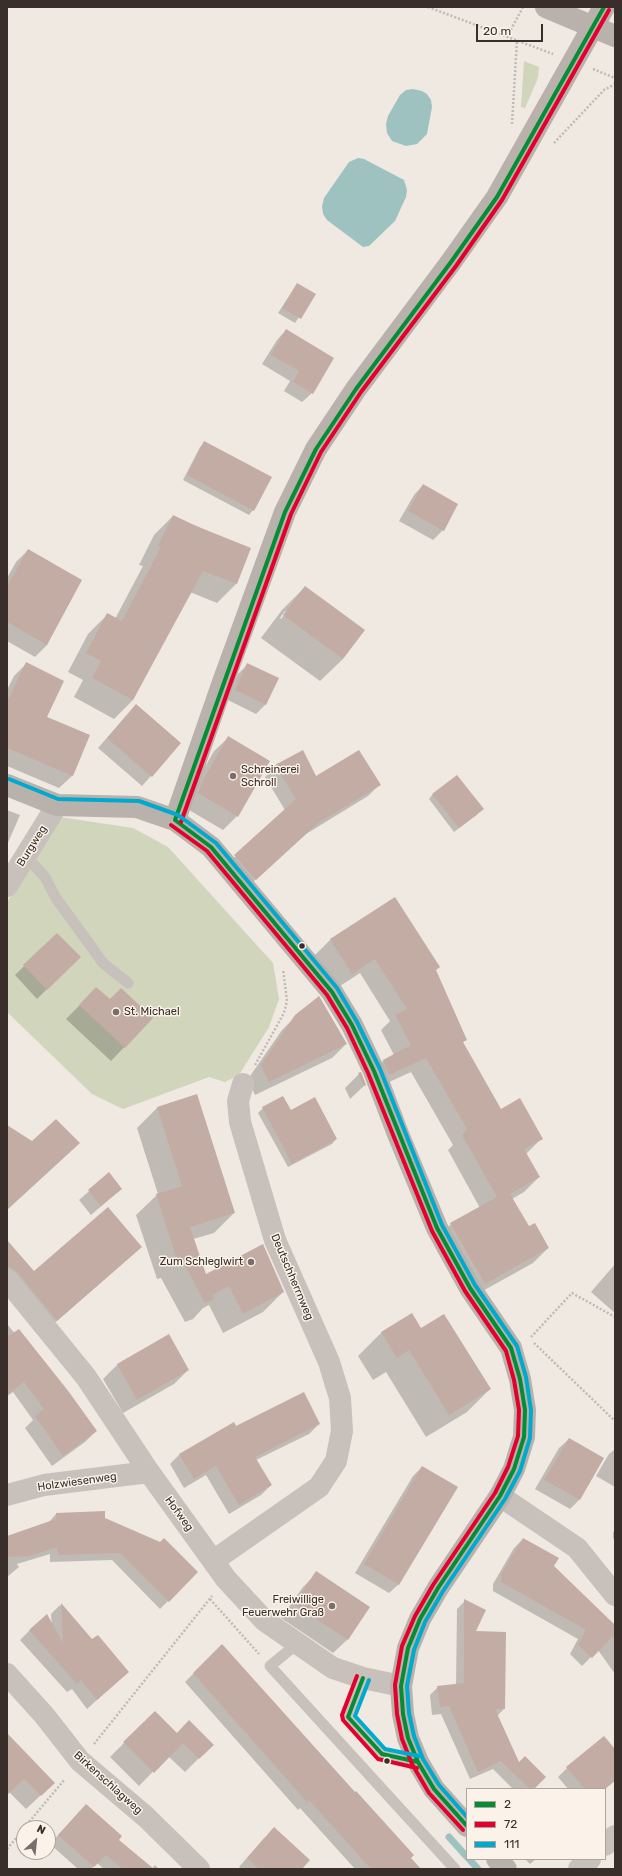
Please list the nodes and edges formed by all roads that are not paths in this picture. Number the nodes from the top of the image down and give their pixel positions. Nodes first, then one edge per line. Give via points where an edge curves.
1 (546, 7) edge
2 (604, 7) edge
3 (593, 26) junction
4 (615, 36) edge
5 (7, 785) edge
6 (57, 805) junction
7 (175, 820) junction
8 (26, 856) junction
9 (7, 886) edge
10 (128, 983) dead end
11 (243, 1084) road end
12 (7, 1280) edge
13 (149, 1472) junction
14 (7, 1495) edge
15 (500, 1496) junction
16 (213, 1561) junction
17 (615, 1595) edge
18 (298, 1643) junction
19 (7, 1674) edge
20 (363, 1678) junction
21 (401, 1686) junction
22 (418, 1762) junction
23 (466, 1825) edge
24 (615, 1836) edge
25 (606, 1844) edge
26 (498, 1860) edge
27 (589, 1860) edge
28 (199, 1869) edge
29 (455, 1869) edge
30 (506, 1869) edge
31 (579, 1869) edge

1 - 3 street
2 - 3 street
3 - 4 street
3 - 7 street via 497,197 356,389 316,449 285,512
5 - 6 street
6 - 7 street via 137,807
6 - 8 street, Burgweg
7 - 15 street via 210,847 332,992 352,1025 374,1071 437,1228 470,1288 511,1348 525,1410 524,1437 514,1469
8 - 9 street, Burgweg
8 - 10 lane via 45,878 56,898 103,963
11 - 16 street, Deutschherrnweg via 238,1101 240,1122 275,1240 329,1362 340,1398 342,1431 336,1461 319,1487
12 - 13 street, Hofweg via 86,1377
13 - 14 street, Holzwiesenweg via 44,1485
13 - 16 street, Hofweg
15 - 17 street via 577,1548
15 - 21 street via 420,1619 408,1648
16 - 18 street, Hofweg via 226,1579 266,1621
18 - 20 street, Hofweg via 333,1668
18 - 29 lane via 270,1666
19 - 28 street, Birkenschlagweg via 80,1761 146,1817
20 - 21 street, Hofweg
20 - 22 lane via 348,1717 382,1754
21 - 22 street via 408,1738
22 - 23 street via 434,1788
24 - 25 street
26 - 30 street
27 - 31 street

